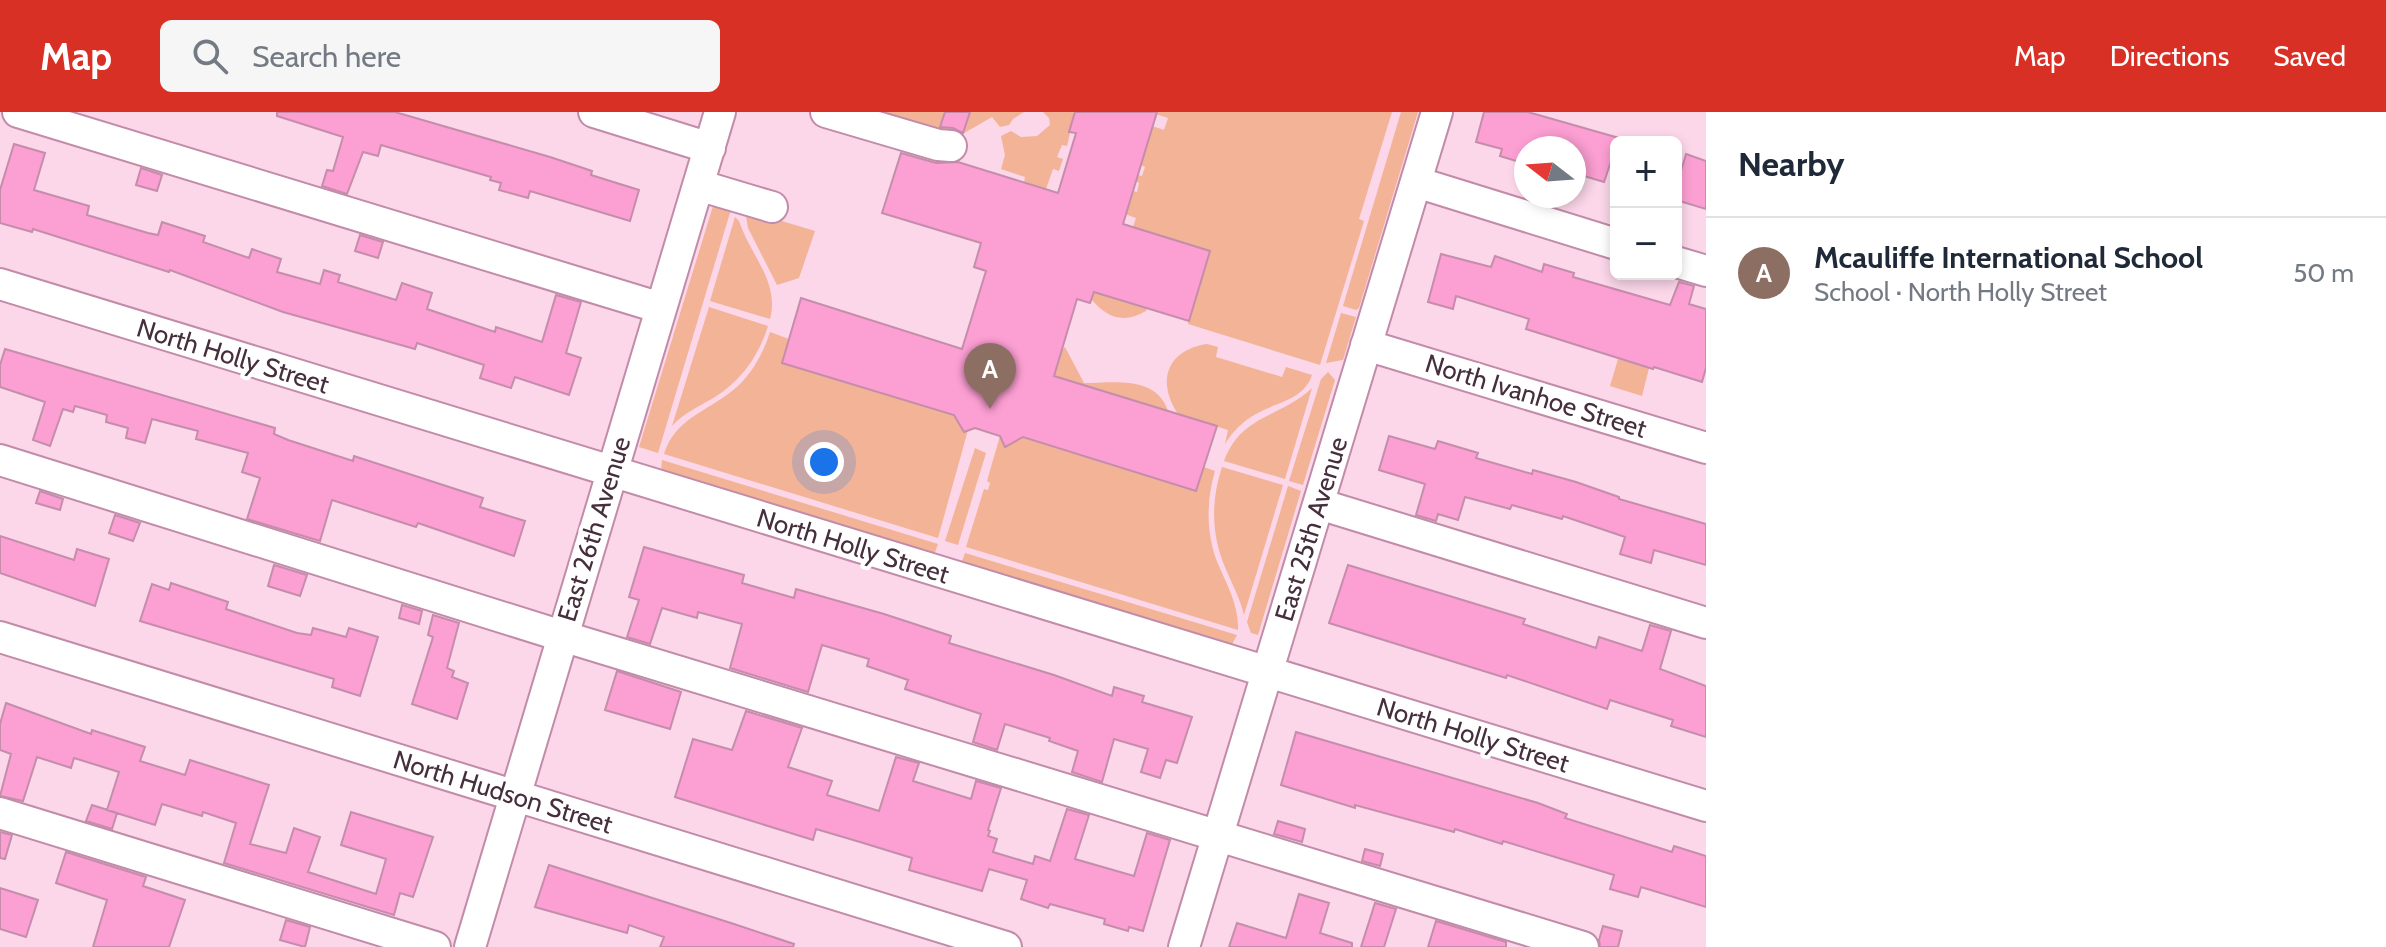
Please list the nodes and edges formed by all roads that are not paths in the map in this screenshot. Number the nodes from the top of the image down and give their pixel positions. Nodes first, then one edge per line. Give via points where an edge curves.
1 (18, 112) edge
2 (594, 112) edge
3 (720, 112) edge
4 (826, 112) edge
5 (1437, 112) edge
6 (951, 146) dead end
7 (710, 148) junction
8 (1416, 182) junction
9 (698, 185) junction
10 (772, 207) dead end
11 (1610, 242) edge
12 (1682, 264) edge
13 (1706, 271) edge
14 (0, 284) edge
15 (661, 308) junction
16 (1366, 345) junction
17 (1706, 448) edge
18 (0, 460) edge
19 (611, 473) junction
20 (1319, 504) junction
21 (1706, 623) edge
22 (562, 636) junction
23 (0, 637) edge
24 (1267, 672) junction
25 (517, 796) junction
26 (1706, 806) edge
27 (0, 813) edge
28 (1217, 836) junction
29 (435, 947) edge
30 (470, 947) edge
31 (1006, 947) edge
32 (1184, 947) edge
33 (1583, 947) edge

1 - 15 street
2 - 7 street
3 - 7 street, East 26th Avenue
4 - 6 street
5 - 8 street, East 25th Avenue
7 - 9 street, East 26th Avenue
8 - 11 street
8 - 16 street, East 25th Avenue
9 - 10 street
9 - 15 street, East 26th Avenue
12 - 13 street
14 - 19 street, North Holly Street
15 - 19 street, East 26th Avenue
16 - 17 street, North Ivanhoe Street
16 - 20 street, East 25th Avenue
18 - 22 street
19 - 22 street, East 26th Avenue
19 - 24 street, North Holly Street
20 - 21 street
20 - 24 street, East 25th Avenue
22 - 25 street, East 26th Avenue
22 - 28 street
23 - 25 street, North Hudson Street
24 - 26 street, North Holly Street
24 - 28 street, East 25th Avenue
25 - 30 street, East 26th Avenue
25 - 31 street, North Hudson Street
27 - 29 street
28 - 32 street, East 25th Avenue
28 - 33 street

